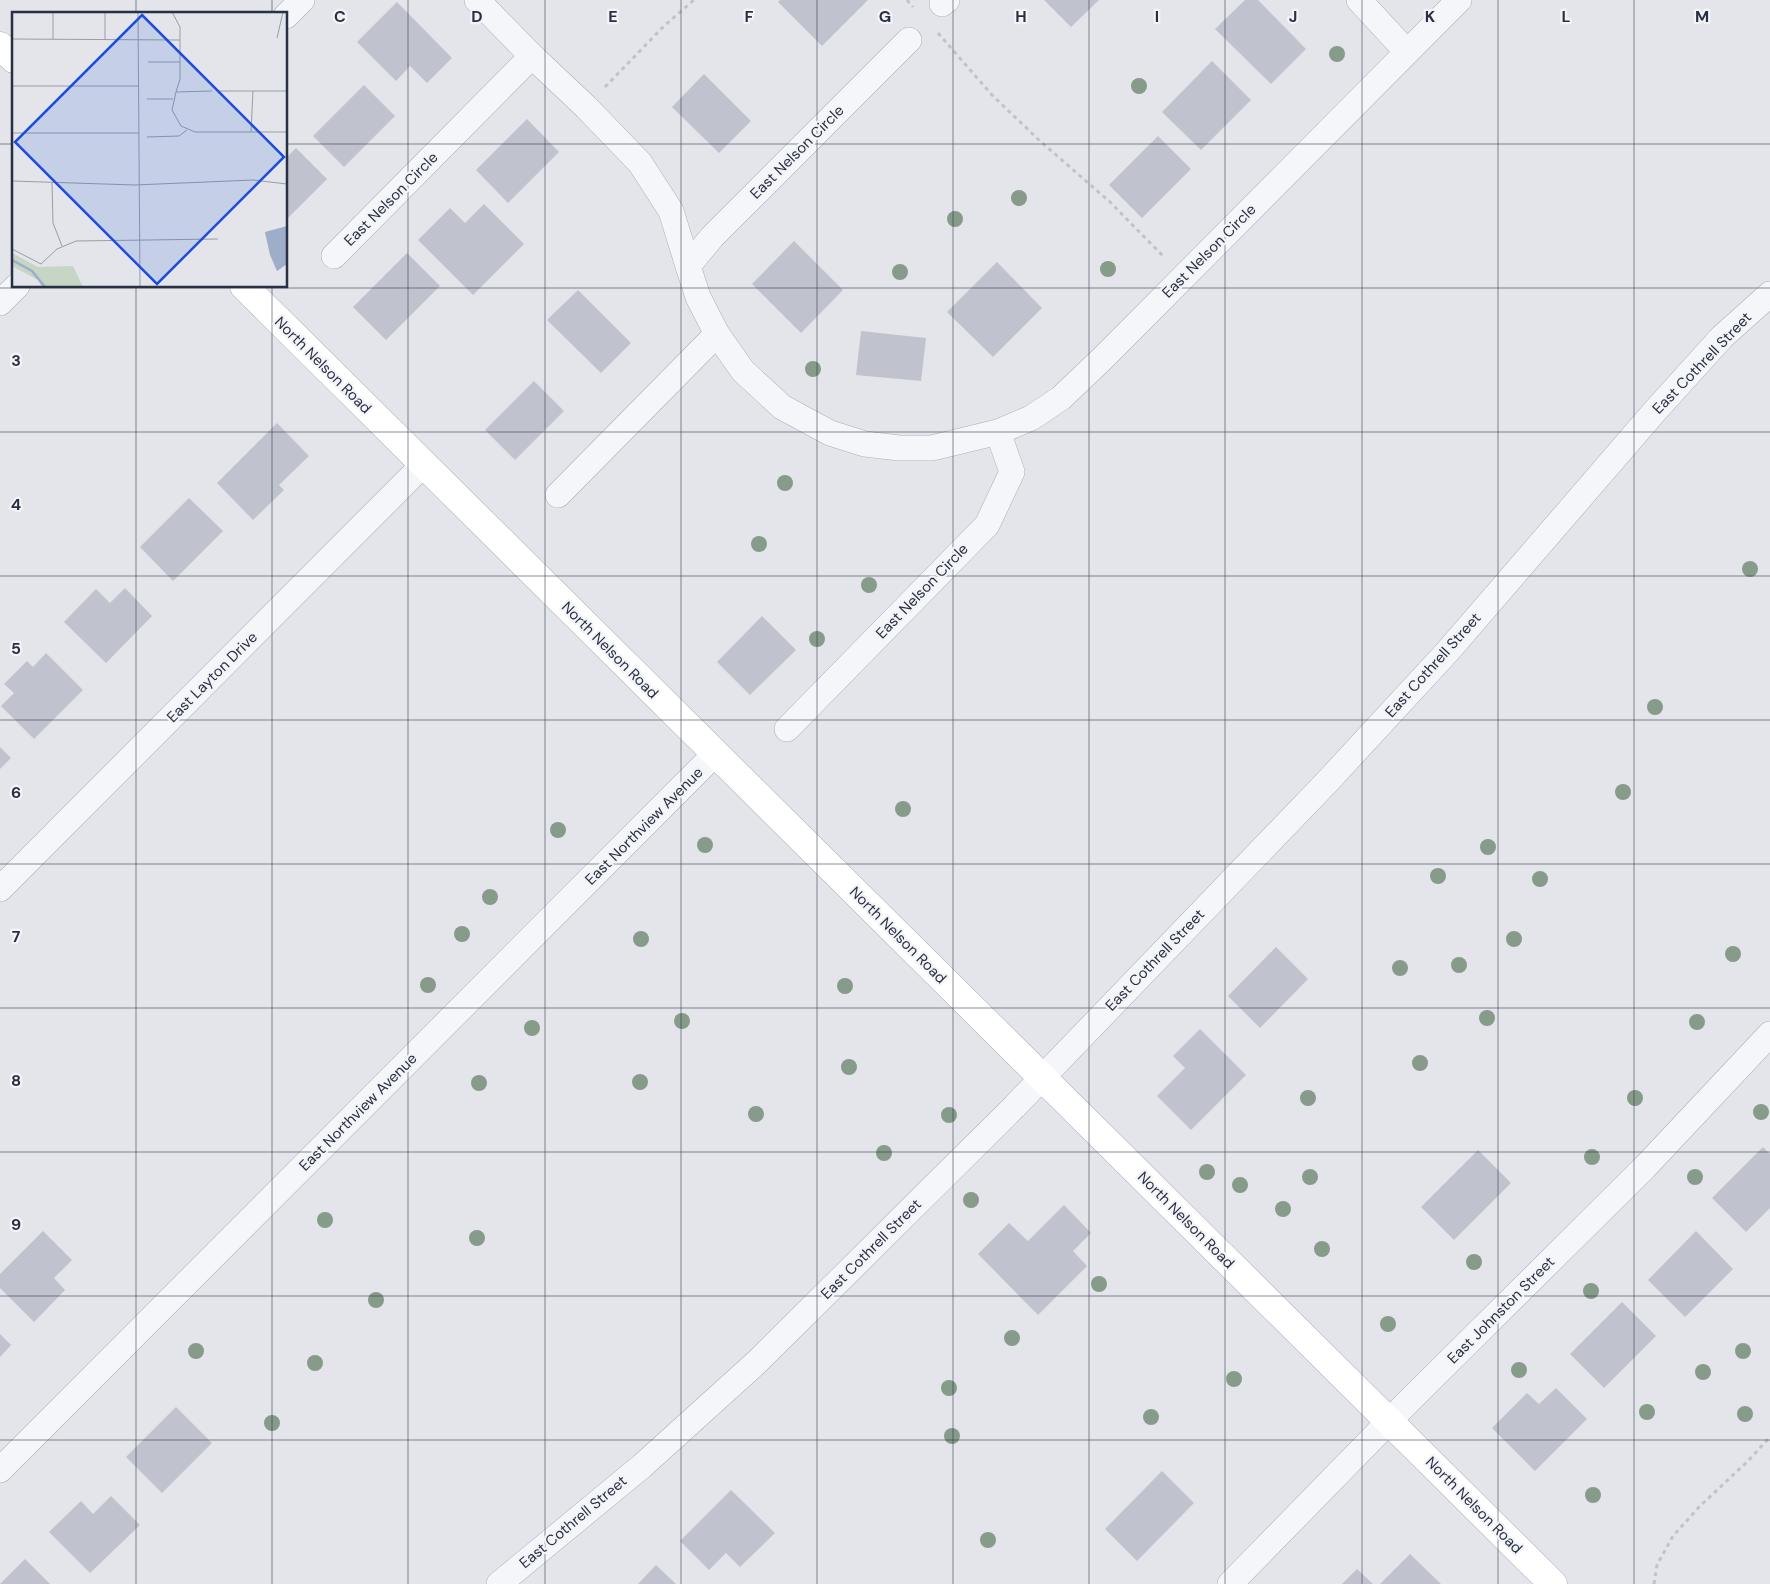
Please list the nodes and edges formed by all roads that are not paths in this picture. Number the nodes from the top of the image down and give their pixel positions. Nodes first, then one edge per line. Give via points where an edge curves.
1 (302, 0) edge
2 (477, 0) edge
3 (1359, 0) edge
4 (1459, 0) edge
5 (288, 14) edge
6 (909, 40) dead end
7 (0, 46) edge
8 (1407, 52) junction
9 (532, 56) junction
10 (12, 57) edge
11 (334, 256) dead end
12 (688, 266) junction
13 (15, 288) edge
14 (246, 288) edge
15 (1770, 294) edge
16 (0, 303) edge
17 (717, 334) junction
18 (998, 432) junction
19 (423, 465) junction
20 (558, 494) dead end
21 (787, 729) dead end
22 (715, 754) junction
23 (0, 889) edge
24 (1770, 1034) edge
25 (1043, 1077) junction
26 (1390, 1421) junction
27 (0, 1470) edge
28 (499, 1584) edge
29 (1230, 1584) edge
30 (1553, 1584) edge

1 - 5 street
2 - 9 street, East Nelson Circle
3 - 8 street
4 - 8 street, East Nelson Circle
6 - 12 street, East Nelson Circle via 712,237
7 - 10 street
8 - 18 street, East Nelson Circle via 1061,398 1032,418
9 - 11 street, East Nelson Circle
9 - 12 street, East Nelson Circle via 640,163 671,211
12 - 17 street, East Nelson Circle via 698,297
13 - 16 street
14 - 19 street, North Nelson Road
15 - 25 street, East Cothrell Street via 1722,337 1448,651 1327,782
17 - 18 street, East Nelson Circle via 743,371 782,407 830,433 865,444 932,448
17 - 20 street
18 - 21 street, East Nelson Circle via 1012,472 987,525
19 - 22 street, North Nelson Road
19 - 23 street, East Layton Drive
22 - 25 street, North Nelson Road
22 - 27 street, East Northview Avenue
24 - 26 street, East Johnston Street via 1644,1167
25 - 26 street, North Nelson Road
25 - 28 street, East Cothrell Street via 757,1362 642,1466
26 - 29 street, East Johnston Street
26 - 30 street, North Nelson Road

